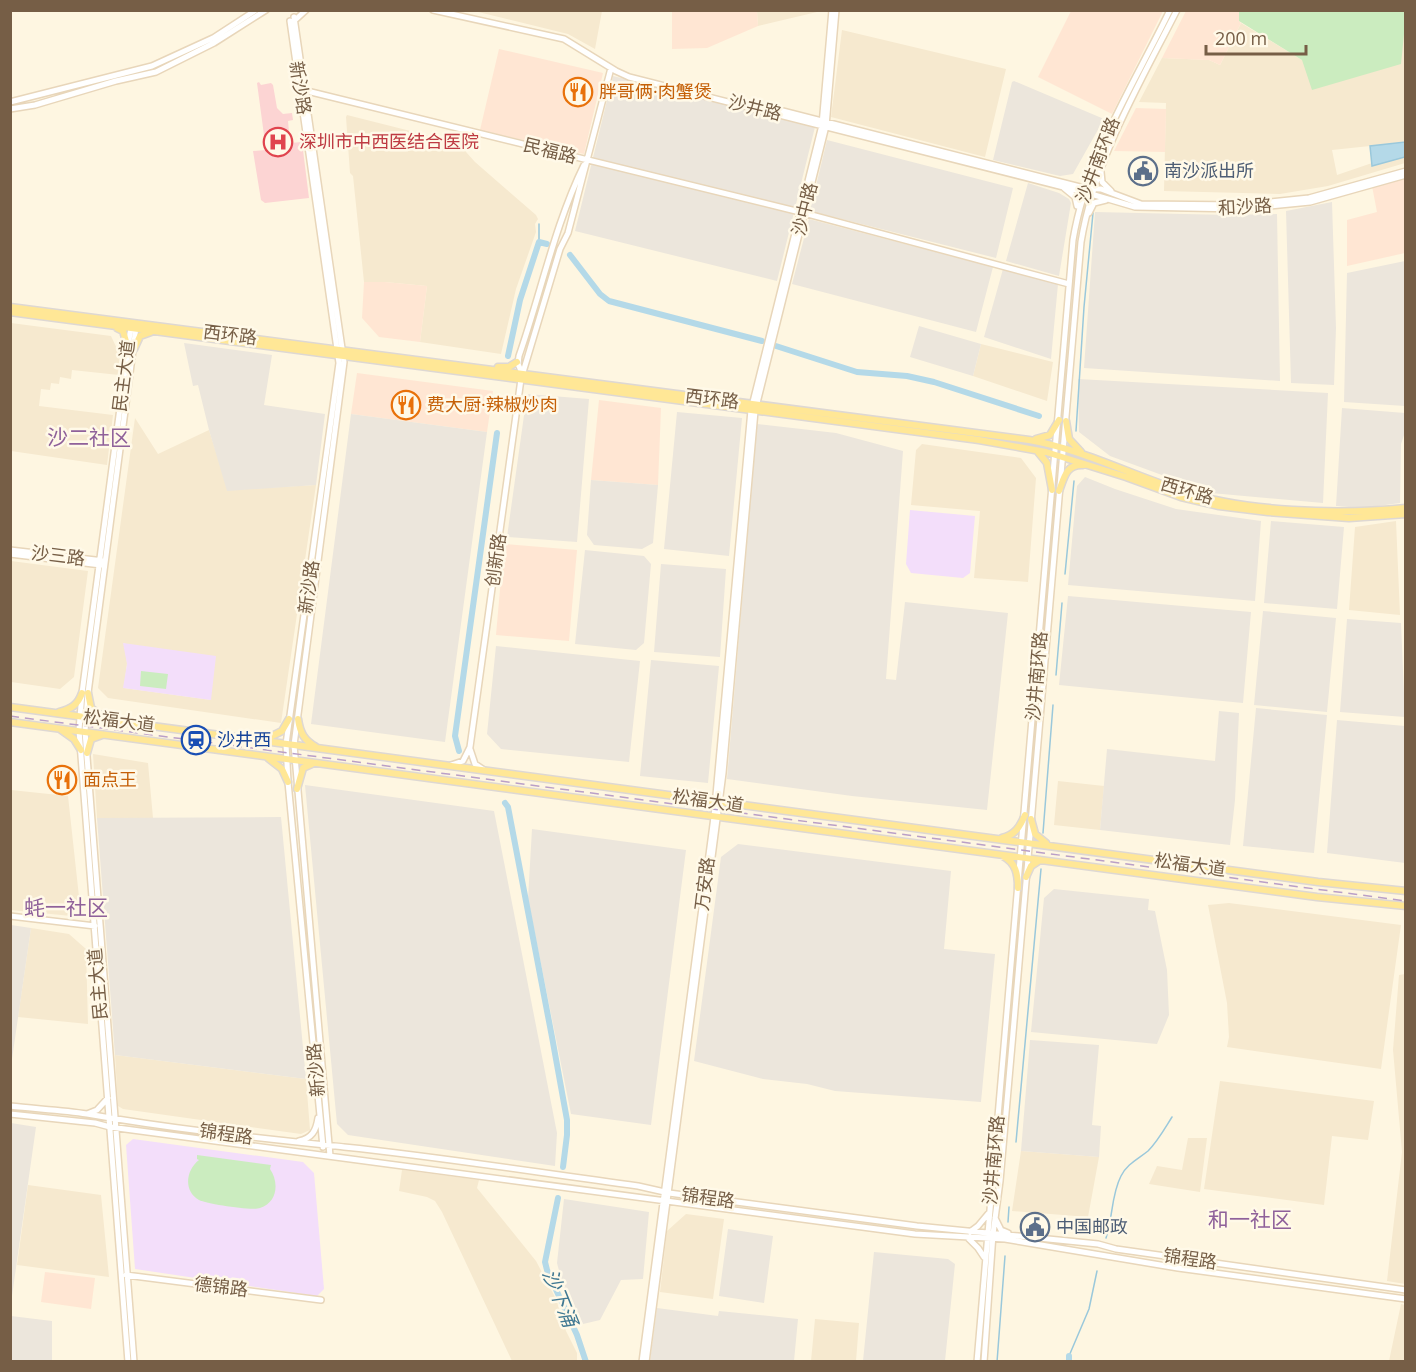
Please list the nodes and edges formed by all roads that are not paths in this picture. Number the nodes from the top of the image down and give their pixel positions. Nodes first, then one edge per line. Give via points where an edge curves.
1 (256, 10) edge
2 (266, 10) edge
3 (300, 10) edge
4 (306, 10) edge
5 (433, 10) edge
6 (445, 10) edge
7 (834, 10) edge
8 (1170, 10) edge
9 (1177, 10) edge
10 (293, 19) junction
11 (611, 68) junction
12 (302, 90) junction
13 (10, 102) edge
14 (10, 109) edge
15 (825, 123) junction
16 (587, 160) junction
17 (1101, 166) junction
18 (1406, 173) edge
19 (1060, 186) junction
20 (1084, 190) junction
21 (1092, 191) junction
22 (1120, 197) junction
23 (1109, 199) junction
24 (802, 213) junction
25 (1077, 215) junction
26 (1083, 228) junction
27 (1069, 284) junction
28 (10, 307) edge
29 (10, 312) edge
30 (111, 325) junction
31 (133, 327) junction
32 (154, 331) junction
33 (131, 348) junction
34 (340, 352) junction
35 (516, 362) dead end
36 (495, 370) junction
37 (521, 376) junction
38 (754, 407) junction
39 (1062, 420) junction
40 (1029, 440) junction
41 (1059, 447) junction
42 (1035, 450) junction
43 (1083, 455) junction
44 (1058, 456) junction
45 (1090, 465) junction
46 (1055, 491) junction
47 (1406, 508) edge
48 (1406, 514) edge
49 (10, 552) edge
50 (103, 563) junction
51 (85, 693) junction
52 (10, 707) edge
53 (54, 713) junction
54 (83, 717) junction
55 (289, 719) junction
56 (298, 719) junction
57 (111, 720) junction
58 (10, 722) edge
59 (54, 727) junction
60 (82, 731) junction
61 (108, 734) junction
62 (263, 740) junction
63 (286, 744) junction
64 (294, 745) junction
65 (470, 747) junction
66 (322, 749) junction
67 (84, 752) junction
68 (262, 755) junction
69 (286, 759) junction
70 (294, 760) junction
71 (319, 763) junction
72 (449, 765) junction
73 (487, 771) junction
74 (288, 782) junction
75 (297, 789) junction
76 (717, 802) junction
77 (1025, 814) junction
78 (716, 817) junction
79 (1031, 819) junction
80 (997, 838) junction
81 (1026, 842) junction
82 (1054, 846) junction
83 (994, 853) junction
84 (1024, 857) junction
85 (1047, 860) junction
86 (1026, 877) junction
87 (1018, 888) junction
88 (1406, 891) edge
89 (1406, 906) edge
90 (10, 916) edge
91 (96, 926) junction
92 (108, 1098) junction
93 (113, 1105) junction
94 (10, 1106) edge
95 (320, 1111) junction
96 (10, 1114) edge
97 (87, 1114) junction
98 (112, 1119) junction
99 (131, 1120) junction
100 (95, 1123) junction
101 (112, 1127) junction
102 (327, 1128) junction
103 (129, 1129) junction
104 (113, 1141) junction
105 (297, 1142) junction
106 (326, 1145) junction
107 (343, 1147) junction
108 (327, 1155) junction
109 (667, 1193) junction
110 (666, 1200) junction
111 (992, 1215) junction
112 (1009, 1234) junction
113 (969, 1235) junction
114 (990, 1236) junction
115 (1005, 1239) junction
116 (992, 1251) junction
117 (985, 1259) junction
118 (1269, 1270) junction
119 (124, 1275) junction
120 (1268, 1280) junction
121 (1406, 1290) edge
122 (1406, 1299) edge
123 (321, 1300) dead end
124 (128, 1362) edge
125 (134, 1362) edge
126 (644, 1362) edge
127 (977, 1362) edge
128 (984, 1362) edge

1 - 13 main road via 213,38 152,66
2 - 14 main road via 214,43 156,72
3 - 10 main road
4 - 10 main road
5 - 11 main road, 沙井路 via 564,39
6 - 15 main road, 沙井路 via 565,37 630,75
7 - 15 main road, 沙中路
8 - 20 main road, 沙井南环路 via 1113,118
9 - 17 main road, 沙井南环路
10 - 12 main road, 新沙路
11 - 15 main road, 沙井路 via 629,77
11 - 16 main road, 创新路
12 - 16 main road, 民福路
12 - 34 main road, 新沙路
15 - 19 main road, 沙井路
15 - 20 main road, 沙井路
15 - 24 main road, 沙中路
16 - 24 main road, 民福路
16 - 37 main road, 创新路 via 568,233
16 - 37 main road, 创新路 via 576,180 519,356
17 - 21 main road, 沙井南环路
17 - 22 main road via 1102,182
18 - 22 main road, 和沙路 via 1330,194 1282,202 1224,206 1141,204
18 - 23 main road, 和沙路 via 1331,197 1259,208 1141,207
19 - 20 main road, 沙井路
19 - 25 main road via 1075,197
20 - 21 main road, 和沙路
20 - 25 main road, 沙井南环路
21 - 22 main road, 和沙路 via 1101,189
21 - 23 main road, 和沙路
21 - 26 main road, 沙井南环路
23 - 26 main road via 1092,205
24 - 27 main road, 民福路
24 - 38 main road, 沙中路
25 - 27 main road, 沙井南环路
26 - 39 main road, 沙井南环路
27 - 39 main road, 沙井南环路
28 - 31 main road, 西环路
29 - 30 main road, 西环路
30 - 31 main road, 西环路
30 - 33 main road via 123,331
31 - 32 main road, 西环路
31 - 33 main road, 民主大道
31 - 34 main road, 西环路
32 - 33 main road via 140,336
32 - 34 main road, 西环路
33 - 50 main road, 民主大道
34 - 36 main road, 西环路
34 - 37 main road, 西环路
34 - 55 main road, 新沙路
34 - 56 main road, 新沙路 via 344,369
35 - 36 main road
36 - 37 main road, 西环路
37 - 38 main road, 西环路
37 - 65 main road, 创新路
38 - 40 main road, 西环路
38 - 42 main road, 西环路
38 - 76 main road, 万安路
39 - 40 main road via 1049,436
39 - 41 main road, 沙井南环路
39 - 43 main road via 1069,439
40 - 41 main road, 西环路
41 - 43 main road, 西环路
41 - 44 main road, 沙井南环路
42 - 44 main road, 西环路
42 - 46 main road via 1047,463
43 - 47 main road, 西环路 via 1183,492 1229,502 1348,512
44 - 45 main road, 西环路
44 - 46 main road, 沙井南环路
45 - 46 main road via 1070,467
45 - 48 main road, 西环路 via 1201,503 1237,509 1349,518
46 - 77 main road, 沙井南环路
46 - 79 main road, 沙井南环路
49 - 50 main road, 沙三路
50 - 51 main road, 民主大道
51 - 53 main road via 73,707
51 - 54 main road, 民主大道
51 - 57 main road via 94,711
52 - 53 main road, 松福大道
53 - 54 main road, 松福大道
54 - 57 main road, 松福大道
54 - 60 main road, 民主大道
55 - 62 main road via 282,731
55 - 63 main road, 新沙路
56 - 64 main road, 新沙路
56 - 66 main road via 304,739
57 - 62 main road, 松福大道
58 - 59 main road, 松福大道
59 - 60 main road, 松福大道
59 - 67 main road via 70,735
60 - 61 main road, 松福大道
60 - 67 main road, 民主大道
61 - 67 main road via 92,739
61 - 68 main road, 松福大道
62 - 63 main road, 松福大道
63 - 64 main road, 松福大道
63 - 69 main road, 新沙路
64 - 66 main road, 松福大道
64 - 70 main road, 新沙路
65 - 72 main road via 462,761
65 - 73 main road via 475,764
66 - 72 main road, 松福大道
67 - 91 main road, 民主大道
68 - 69 main road, 松福大道
68 - 74 main road via 278,765
69 - 70 main road, 松福大道
69 - 74 main road, 新沙路
70 - 71 main road, 松福大道
70 - 75 main road, 新沙路
71 - 75 main road via 303,768
71 - 78 main road, 松福大道
72 - 73 main road, 松福大道
73 - 76 main road, 松福大道
74 - 95 main road, 新沙路
75 - 102 main road, 新沙路
76 - 78 main road, 万安路
76 - 80 main road, 松福大道
77 - 80 main road via 1015,832
77 - 81 main road, 沙井南环路
78 - 83 main road, 松福大道
78 - 109 main road, 万安路
79 - 81 main road, 沙井南环路
79 - 82 main road via 1036,837
80 - 81 main road, 松福大道
81 - 82 main road, 松福大道
81 - 84 main road, 沙井南环路
82 - 88 main road, 松福大道
83 - 84 main road, 松福大道
83 - 87 main road via 1013,864
84 - 85 main road, 松福大道
84 - 86 main road, 沙井南环路
84 - 87 main road, 沙井南环路
85 - 86 main road via 1034,863
85 - 89 main road, 松福大道
86 - 111 main road, 沙井南环路
87 - 111 main road, 沙井南环路
90 - 91 main road
91 - 92 main road, 民主大道
91 - 93 main road, 民主大道
92 - 97 main road
92 - 98 main road, 民主大道
93 - 98 main road, 民主大道
93 - 99 main road
94 - 97 main road, 锦程路
95 - 105 main road via 311,1136
95 - 106 main road, 新沙路
96 - 100 main road, 锦程路
97 - 98 main road, 锦程路
98 - 99 main road, 锦程路
98 - 101 main road, 民主大道
99 - 105 main road, 锦程路
100 - 101 main road, 锦程路
100 - 104 main road
101 - 103 main road, 锦程路
101 - 104 main road, 民主大道
102 - 106 main road, 新沙路
102 - 107 main road via 336,1144
103 - 104 main road
103 - 108 main road, 锦程路
104 - 119 main road, 民主大道
105 - 106 main road, 锦程路
106 - 107 main road, 锦程路
106 - 108 main road, 新沙路
107 - 109 main road, 锦程路
108 - 110 main road, 锦程路
109 - 110 main road, 万安路
109 - 113 main road, 锦程路
110 - 113 main road, 锦程路 via 915,1233
110 - 126 main road, 万安路
111 - 112 main road
111 - 113 main road
111 - 114 main road, 沙井南环路
112 - 114 main road, 锦程路
112 - 118 main road, 锦程路
113 - 114 main road, 锦程路
113 - 117 main road
114 - 115 main road, 锦程路
114 - 116 main road, 沙井南环路
114 - 117 main road, 沙井南环路
115 - 116 main road
115 - 120 main road, 锦程路
116 - 128 main road, 沙井南环路
117 - 127 main road, 沙井南环路
118 - 120 main road
118 - 121 main road, 锦程路
119 - 123 main road, 德锦路
119 - 124 main road, 民主大道
119 - 125 main road, 民主大道
120 - 122 main road, 锦程路

